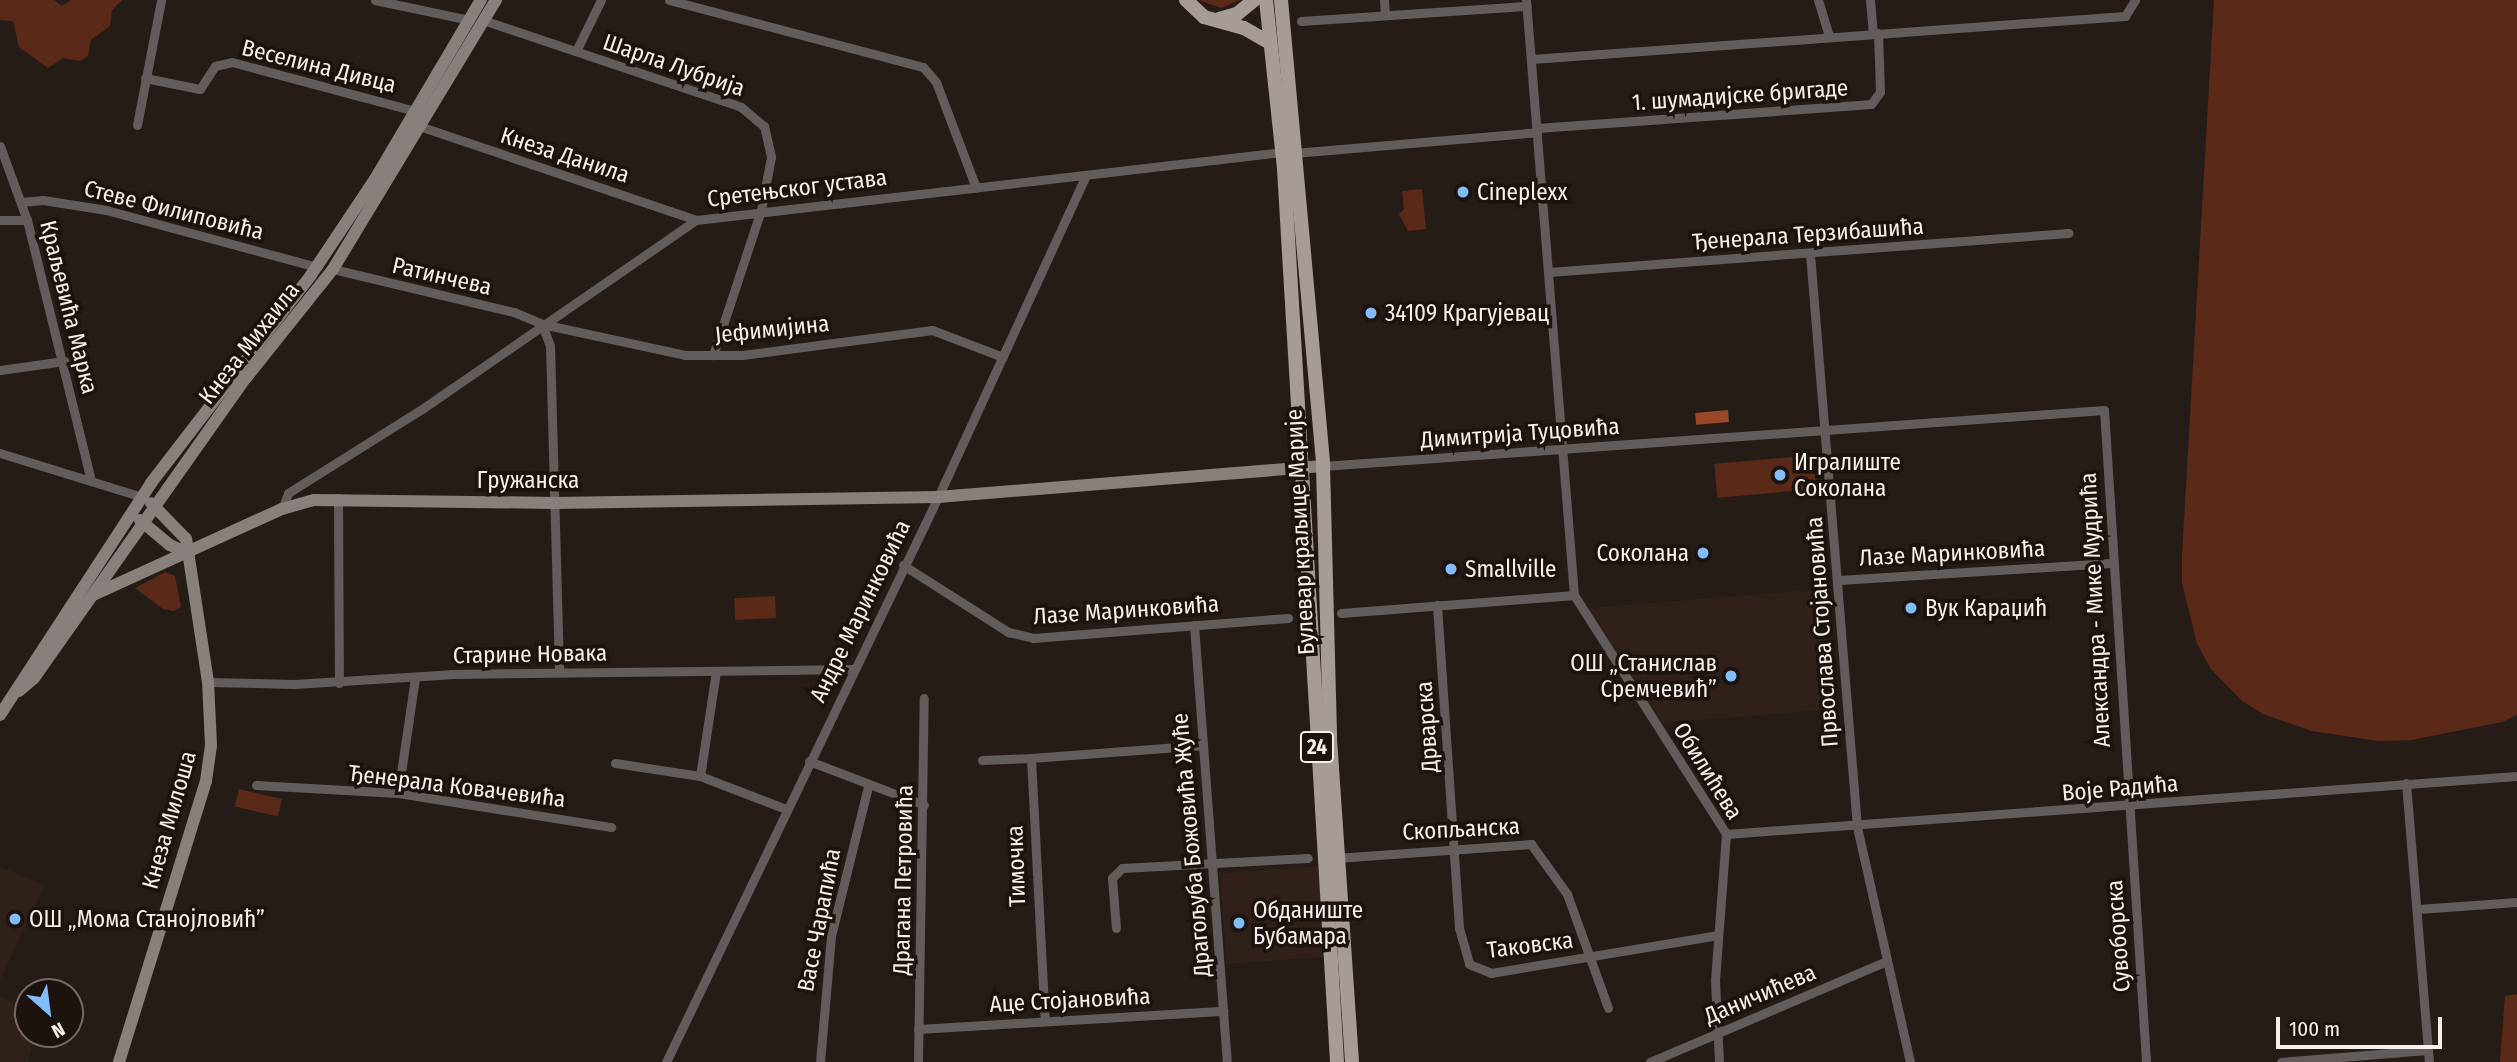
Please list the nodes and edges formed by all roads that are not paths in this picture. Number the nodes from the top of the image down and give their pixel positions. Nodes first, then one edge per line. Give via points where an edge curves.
1 (161, 0) edge
2 (375, 0) edge
3 (481, 0) edge
4 (496, 0) edge
5 (601, 0) edge
6 (669, 0) edge
7 (1186, 0) edge
8 (1254, 0) edge
9 (1266, 0) edge
10 (1281, 0) edge
11 (1384, 0) edge
12 (1818, 0) edge
13 (1870, 0) edge
14 (2135, 0) edge
15 (1526, 3) edge
16 (1385, 15) junction
17 (1210, 19) junction
18 (469, 20) junction
19 (484, 20) junction
20 (1301, 21) dead end
21 (1875, 34) junction
22 (1829, 37) junction
23 (1270, 43) junction
24 (576, 51) junction
25 (1532, 59) junction
26 (145, 78) junction
27 (415, 111) junction
28 (136, 125) dead end
29 (422, 127) junction
30 (1537, 130) junction
31 (0, 146) edge
32 (1288, 153) junction
33 (1086, 175) junction
34 (976, 188) junction
35 (21, 202) junction
36 (761, 210) junction
37 (0, 220) edge
38 (27, 220) junction
39 (696, 220) junction
40 (2069, 233) dead end
41 (1810, 254) junction
42 (317, 267) junction
43 (333, 269) junction
44 (1549, 272) junction
45 (542, 324) junction
46 (713, 355) junction
47 (1003, 357) junction
48 (64, 361) junction
49 (0, 370) edge
50 (2104, 410) joint
51 (1825, 432) junction
52 (1562, 452) junction
53 (0, 453) edge
54 (1323, 466) junction
55 (1303, 470) junction
56 (91, 481) junction
57 (142, 497) junction
58 (938, 497) junction
59 (338, 498) junction
60 (554, 502) junction
61 (156, 506) junction
62 (282, 509) junction
63 (131, 514) junction
64 (144, 522) junction
65 (185, 552) junction
66 (2110, 563) junction
67 (903, 565) junction
68 (1839, 580) junction
69 (93, 595) junction
70 (1574, 595) junction
71 (1437, 606) junction
72 (1341, 613) dead end
73 (1288, 618) dead end
74 (1194, 625) junction
75 (854, 668) junction
76 (716, 671) junction
77 (559, 672) junction
78 (415, 678) junction
79 (208, 682) junction
80 (339, 683) junction
81 (0, 692) edge
82 (13, 696) junction
83 (924, 698) dead end
84 (0, 715) edge
85 (1202, 745) junction
86 (1031, 758) junction
87 (982, 760) dead end
88 (809, 761) junction
89 (615, 763) dead end
90 (699, 776) junction
91 (2517, 776) edge
92 (2406, 783) junction
93 (256, 785) dead end
94 (867, 786) junction
95 (398, 793) junction
96 (924, 805) junction
97 (2126, 807) junction
98 (786, 809) junction
99 (611, 827) dead end
100 (1857, 827) junction
101 (1726, 834) junction
102 (1455, 846) junction
103 (1307, 858) dead end
104 (1336, 858) junction
105 (1213, 863) junction
106 (2517, 902) edge
107 (2418, 908) junction
108 (1116, 928) dead end
109 (1717, 935) junction
110 (1593, 956) junction
111 (1885, 962) junction
112 (1608, 1008) dead end
113 (1223, 1011) junction
114 (1045, 1021) junction
115 (918, 1029) junction
116 (1716, 1033) junction
117 (2428, 1050) junction
118 (2306, 1061) edge
119 (119, 1062) edge
120 (666, 1062) edge
121 (820, 1062) edge
122 (918, 1062) edge
123 (1227, 1062) edge
124 (1336, 1062) edge
125 (1352, 1062) edge
126 (1650, 1062) edge
127 (1719, 1062) edge
128 (1910, 1062) edge
129 (2146, 1062) edge
130 (2281, 1062) edge
131 (2429, 1062) edge

1 - 26 street
2 - 18 street
3 - 18 street, Кнеза Михаила
4 - 19 street, Кнеза Михаила
5 - 24 street
6 - 34 street via 923,67 936,82
7 - 17 main road
8 - 17 main road via 1237,14
9 - 23 main road, Булевар краљице Марије / 24
10 - 32 main road, Булевар краљице Марије / 24
11 - 16 street
12 - 22 street
13 - 21 street, 1. шумадијске бригаде
14 - 21 street via 2125,16
15 - 16 street
15 - 25 street
16 - 20 street
17 - 23 main road via 1244,28
18 - 27 street, Кнеза Михаила
19 - 24 street, Шарла Лубрија
19 - 29 street, Кнеза Михаила
21 - 22 street
21 - 30 street, 1. шумадијске бригаде via 1880,92 1871,104
22 - 25 street
23 - 32 main road, Булевар краљице Марије / 24
24 - 36 street, Шарла Лубрија via 752,113 764,126 771,145
25 - 30 street
26 - 27 street, Веселина Дивца via 200,89 209,71 228,62
26 - 28 street
27 - 42 street, Кнеза Михаила
29 - 39 street, Кнеза Данила
29 - 43 street, Кнеза Михаила
30 - 32 street, 1. шумадијске бригаде
30 - 44 street
31 - 35 street, Краљевића Марка
32 - 33 street, Сретењског устава
32 - 54 main road, Булевар краљице Марије / 24
32 - 55 main road, Булевар краљице Марије / 24
33 - 34 street, Сретењског устава
33 - 47 street, Андре Маринковића
34 - 36 street, Сретењског устава
35 - 38 street, Краљевића Марка
35 - 42 street, Стеве Филиповића via 43,200 106,210
36 - 39 street, Сретењског устава
36 - 46 street, Шарла Лубрија
37 - 38 street
38 - 48 street, Краљевића Марка
39 - 45 street, Сретењског устава
40 - 41 street, Ђенерала Терзибашића
41 - 44 street, Ђенерала Терзибашића
41 - 51 street, Првослава Стојановића
42 - 57 street, Кнеза Михаила
43 - 45 street, Ратинчева via 514,312
43 - 61 street, Кнеза Михаила via 246,378
44 - 52 street
45 - 46 street, Јефимијина via 676,354
45 - 60 street via 550,346
45 - 62 street, Сретењског устава via 422,409 288,493
46 - 47 street, Јефимијина via 932,330
47 - 58 street, Андре Маринковића
48 - 49 street
48 - 56 street, Краљевића Марка
50 - 51 street, Димитрија Туцовића
50 - 66 street, Александра - Мике Мудрића
51 - 52 street, Димитрија Туцовића
51 - 68 street, Првослава Стојановића
52 - 54 street, Димитрија Туцовића
52 - 70 street
53 - 56 street
54 - 55 street, Димитрија Туцовића
54 - 104 main road, Булевар краљице Марије / 24
55 - 58 street, Димитрија Туцовића
55 - 124 main road, Булевар краљице Марије / 24
56 - 57 street
57 - 61 street
57 - 63 street, Кнеза Михаила
58 - 60 street, Гружанска
58 - 67 street, Андре Маринковића
59 - 60 street, Гружанска
59 - 62 street, Гружанска
59 - 80 street
60 - 77 street
61 - 64 street, Кнеза Михаила
61 - 65 street via 184,534
62 - 65 street, Гружанска
63 - 64 street
63 - 82 street, Кнеза Михаила
64 - 65 street
64 - 69 street, Кнеза Михаила
65 - 69 street, Гружанска
65 - 79 street, Кнеза Милоша
66 - 68 street, Лазе Маринковића
66 - 97 street, Александра - Мике Мудрића
67 - 74 street, Лазе Маринковића via 1019,636
67 - 75 street, Андре Маринковића
68 - 100 street, Првослава Стојановића
69 - 82 street, Кнеза Михаила via 34,678
70 - 71 street
70 - 101 street, Обилићева
71 - 72 street
71 - 102 street, Дрварска
73 - 74 street, Лазе Маринковића
74 - 85 street, Драгољуба Божовића Жуће
75 - 76 street, Старине Новака
75 - 88 street, Андре Маринковића
76 - 77 street, Старине Новака
76 - 90 street
77 - 78 street, Старине Новака
78 - 80 street, Старине Новака
78 - 95 street
79 - 80 street, Старине Новака
79 - 119 street, Кнеза Милоша via 212,724 208,772
81 - 82 street
82 - 84 street, Кнеза Михаила
83 - 96 street, Драгана Петровића
85 - 86 street
85 - 105 street, Драгољуба Божовића Жуће
86 - 87 street
86 - 114 street, Тимочка
88 - 94 street
88 - 98 street, Андре Маринковића
89 - 90 street
90 - 98 street
91 - 92 street, Воје Радића
92 - 97 street, Воје Радића
92 - 107 street
93 - 95 street, Ђенерала Ковачевића
94 - 96 street
94 - 121 street, Васе Чарапића via 831,936
95 - 99 street, Ђенерала Ковачевића
96 - 115 street, Драгана Петровића
97 - 100 street, Воје Радића
97 - 129 street, Сувоборска
98 - 120 street, Андре Маринковића
100 - 101 street, Воје Радића
100 - 111 street, Првослава Стојановића
101 - 109 street, Обилићева
102 - 104 street, Скопљанска
102 - 110 street, Скопљанска via 1525,841 1535,847 1562,884
102 - 110 street, Таковска via 1459,928 1469,964 1491,973
103 - 105 street
104 - 125 main road, Булевар краљице Марије / 24
105 - 108 street via 1116,871 1112,878
105 - 113 street, Драгољуба Божовића Жуће
106 - 107 street
107 - 117 street
109 - 110 street, Таковска
109 - 116 street, Обилићева
110 - 112 street, Скопљанска
111 - 116 street, Даничићева
111 - 128 street, Првослава Стојановића
113 - 114 street, Аце Стојановића
113 - 123 street, Драгољуба Божовића Жуће
114 - 115 street, Аце Стојановића
115 - 122 street, Драгана Петровића
116 - 126 street, Даничићева
116 - 127 street, Обилићева
117 - 118 street
117 - 131 street
118 - 130 street

